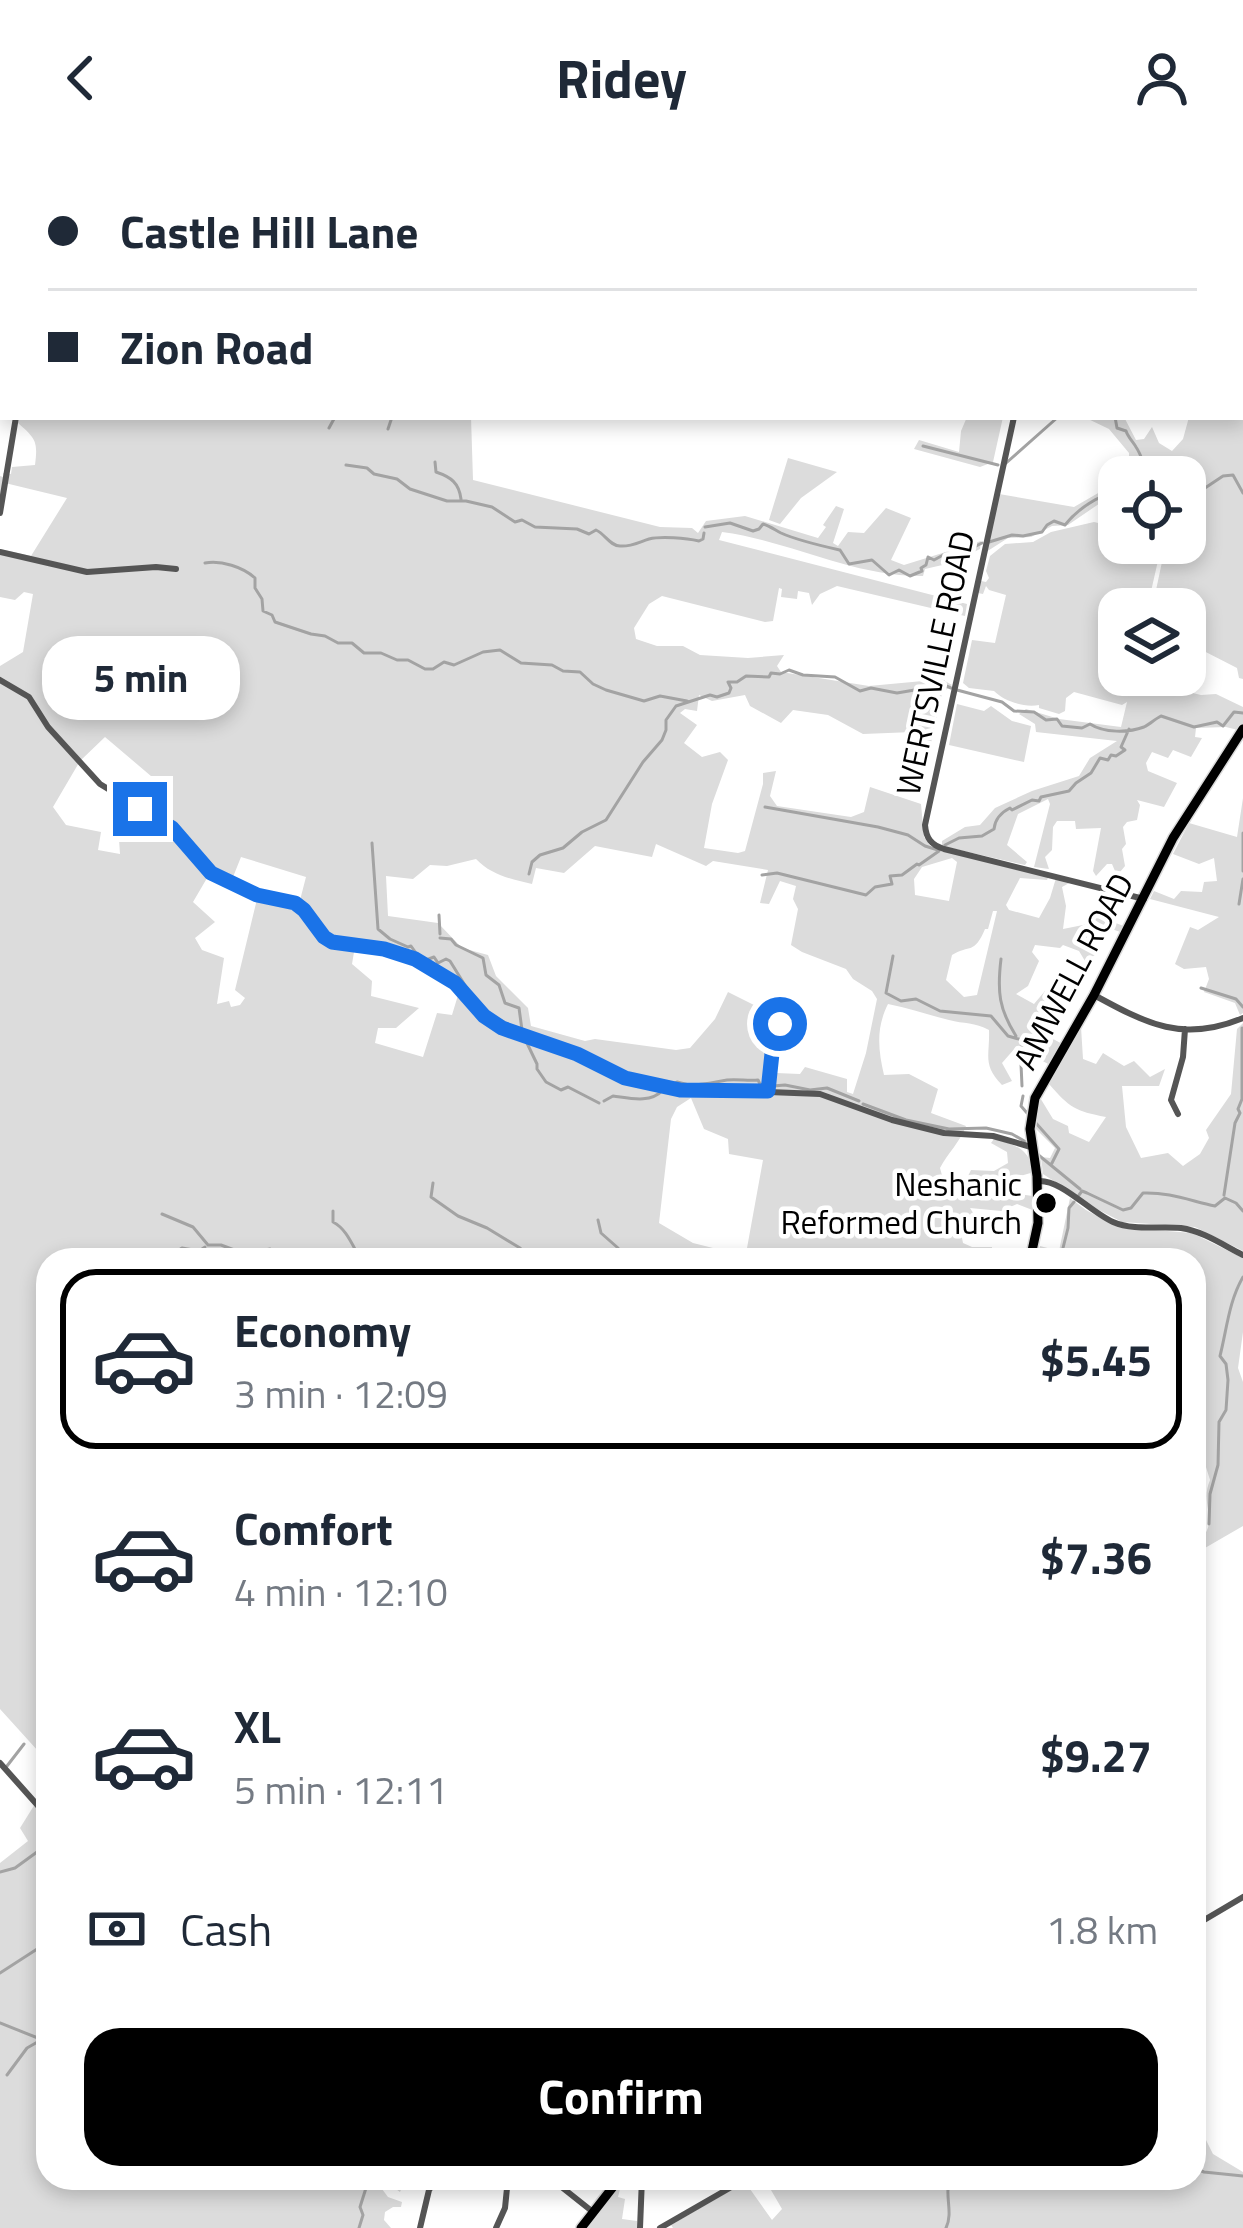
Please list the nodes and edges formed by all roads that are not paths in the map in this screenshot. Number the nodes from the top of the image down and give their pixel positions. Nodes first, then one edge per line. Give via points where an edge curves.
1 (15, 420) edge
2 (1013, 420) edge
3 (3, 477) edge
4 (0, 513) edge
5 (0, 552) edge
6 (176, 568) dead end
7 (0, 680) edge
8 (1243, 729) edge
9 (1144, 899) junction
10 (1094, 995) junction
11 (780, 1018) dead end
12 (1243, 1018) edge
13 (1185, 1028) junction
14 (768, 1091) junction
15 (1178, 1114) dead end
16 (1031, 1147) junction
17 (1040, 1177) junction
18 (1033, 1248) edge
19 (1243, 1255) edge
20 (0, 1763) edge
21 (36, 1804) edge
22 (1243, 1898) edge
23 (1206, 1918) edge
24 (429, 2190) edge
25 (507, 2190) edge
26 (565, 2190) edge
27 (610, 2190) edge
28 (641, 2190) edge
29 (726, 2190) edge
30 (593, 2212) junction
31 (420, 2228) edge
32 (496, 2228) edge
33 (581, 2228) edge
34 (640, 2228) edge
35 (660, 2228) edge

1 - 3 street
2 - 9 street, WERTSVILLE ROAD via 926,834 945,850
3 - 4 street
5 - 6 street via 96,573
7 - 14 street via 29,697 103,788 172,828 206,870 295,903 328,940 415,959 455,983 495,1024 620,1077 680,1090
8 - 9 main road, AMWELL ROAD via 1180,825
9 - 10 main road, AMWELL ROAD
10 - 13 street via 1152,1025
10 - 16 main road, AMWELL ROAD via 1035,1098
11 - 14 street
12 - 13 street
13 - 15 street via 1171,1100
14 - 16 street via 831,1096 893,1121
16 - 17 main road, AMWELL ROAD
17 - 18 main road, AMWELL ROAD
17 - 19 street via 1116,1223 1190,1230
20 - 21 street
22 - 23 street
24 - 31 street
25 - 32 street
26 - 30 street
27 - 30 main road
28 - 34 street
29 - 35 street
30 - 33 main road

